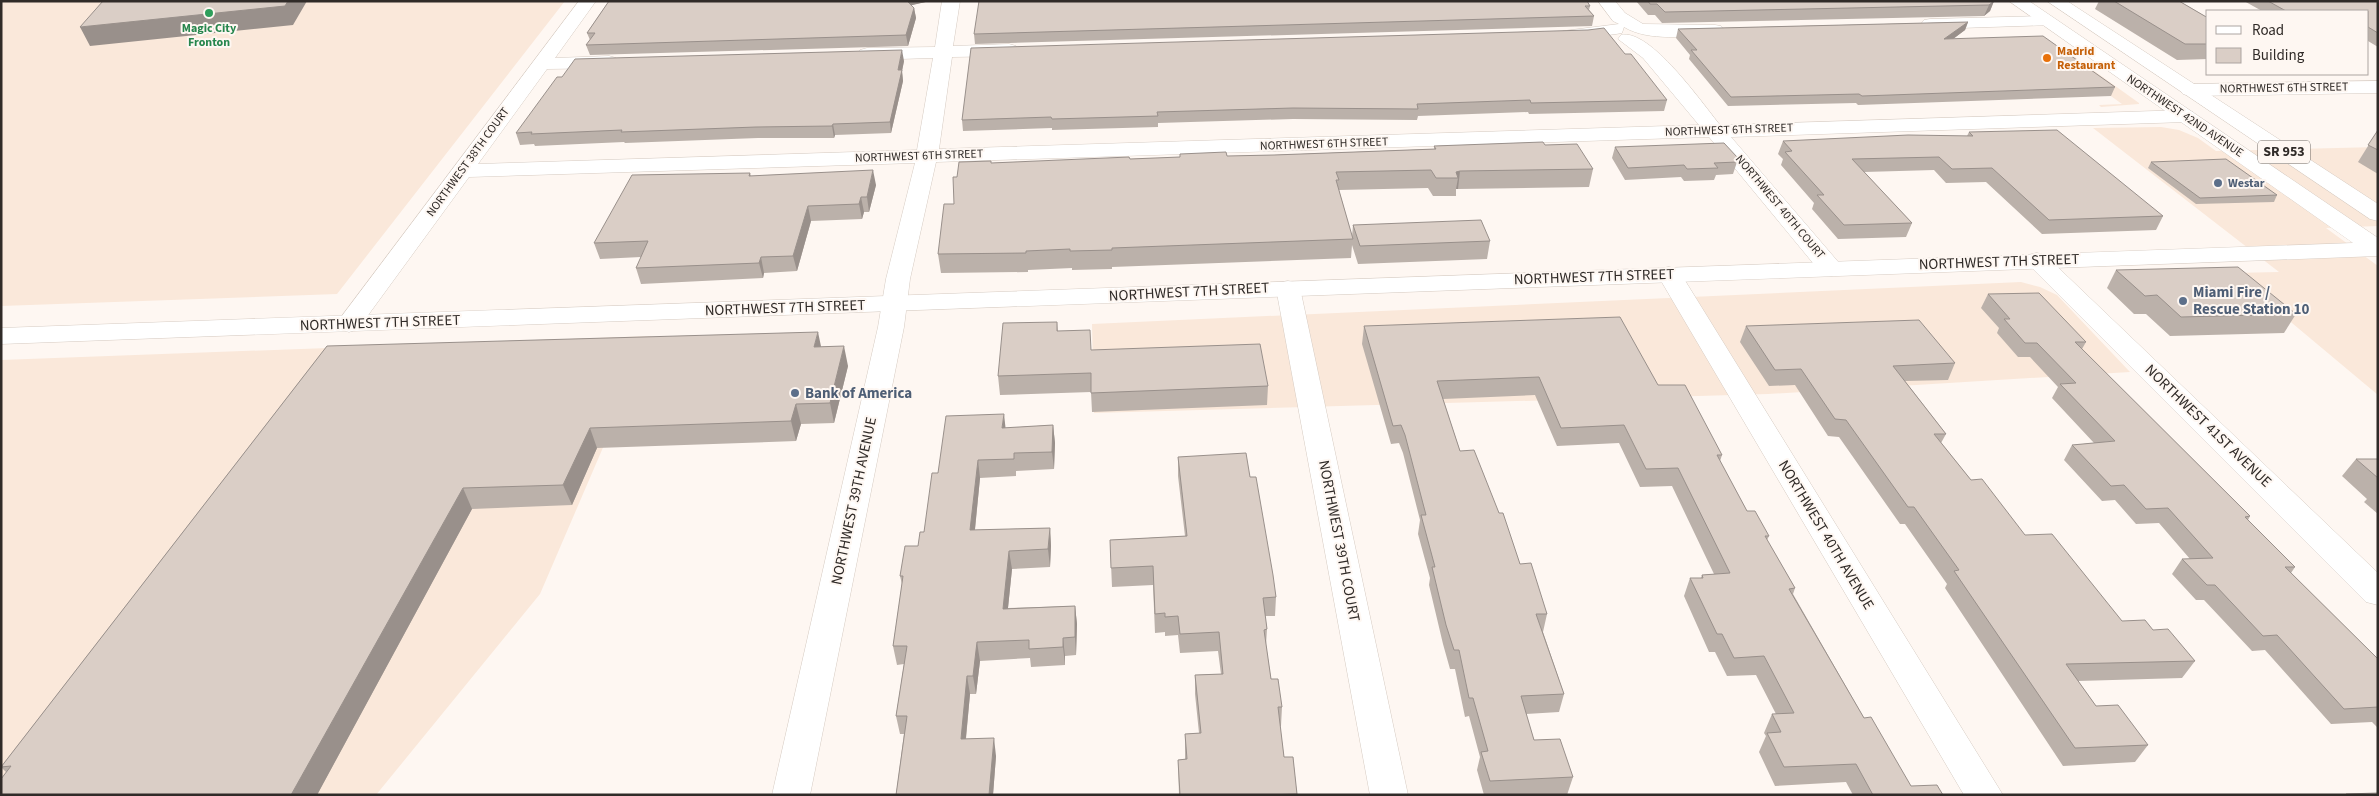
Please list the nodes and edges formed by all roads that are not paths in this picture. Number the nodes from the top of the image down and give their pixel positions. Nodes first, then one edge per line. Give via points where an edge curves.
1 (588, 1) edge
2 (951, 1) edge
3 (1606, 1) edge
4 (2017, 1) edge
5 (2054, 1) edge
6 (2046, 21) junction
7 (1909, 25) edge
8 (1734, 30) edge
9 (1633, 33) junction
10 (1556, 35) edge
11 (2127, 49) junction
12 (1025, 50) edge
13 (943, 52) junction
14 (851, 55) edge
15 (630, 62) edge
16 (540, 64) junction
17 (2378, 87) edge
18 (2190, 90) junction
19 (2186, 116) junction
20 (1716, 131) junction
21 (927, 156) junction
22 (462, 171) junction
23 (2378, 214) edge
24 (2378, 249) edge
25 (2037, 260) junction
26 (1831, 269) junction
27 (1669, 274) junction
28 (1288, 288) junction
29 (896, 303) junction
30 (349, 324) junction
31 (1, 336) edge
32 (2378, 593) edge
33 (791, 795) edge
34 (1389, 795) edge
35 (1984, 795) edge

1 - 16 street, NORTHWEST 38TH COURT
2 - 13 street, NORTHWEST 39TH AVENUE
3 - 9 street, NORTHWEST 40TH COURT
4 - 6 street, NORTHWEST 42ND AVENUE / SR 953
5 - 11 street, NORTHWEST 42ND AVENUE / SR 953
6 - 7 street
6 - 11 street via 2081,30
6 - 19 street, NORTHWEST 42ND AVENUE / SR 953
8 - 9 street
9 - 10 street
9 - 20 street, NORTHWEST 40TH COURT
11 - 18 street, NORTHWEST 42ND AVENUE / SR 953
12 - 13 street
13 - 14 street
13 - 21 street, NORTHWEST 39TH AVENUE
15 - 16 street
16 - 22 street, NORTHWEST 38TH COURT
17 - 18 street, NORTHWEST 6TH STREET
18 - 23 street, NORTHWEST 42ND AVENUE / SR 953
19 - 20 street, NORTHWEST 6TH STREET
19 - 24 street, NORTHWEST 42ND AVENUE / SR 953
20 - 21 street, NORTHWEST 6TH STREET
20 - 26 street, NORTHWEST 40TH COURT
21 - 22 street, NORTHWEST 6TH STREET
21 - 29 street, NORTHWEST 39TH AVENUE via 898,279
22 - 30 street, NORTHWEST 38TH COURT
24 - 25 street, NORTHWEST 7TH STREET
25 - 26 street, NORTHWEST 7TH STREET
25 - 32 street, NORTHWEST 41ST AVENUE
26 - 27 street, NORTHWEST 7TH STREET
27 - 28 street, NORTHWEST 7TH STREET
27 - 35 street, NORTHWEST 40TH AVENUE
28 - 29 street, NORTHWEST 7TH STREET
28 - 34 street, NORTHWEST 39TH COURT
29 - 30 street, NORTHWEST 7TH STREET
29 - 33 street, NORTHWEST 39TH AVENUE
30 - 31 street, NORTHWEST 7TH STREET

